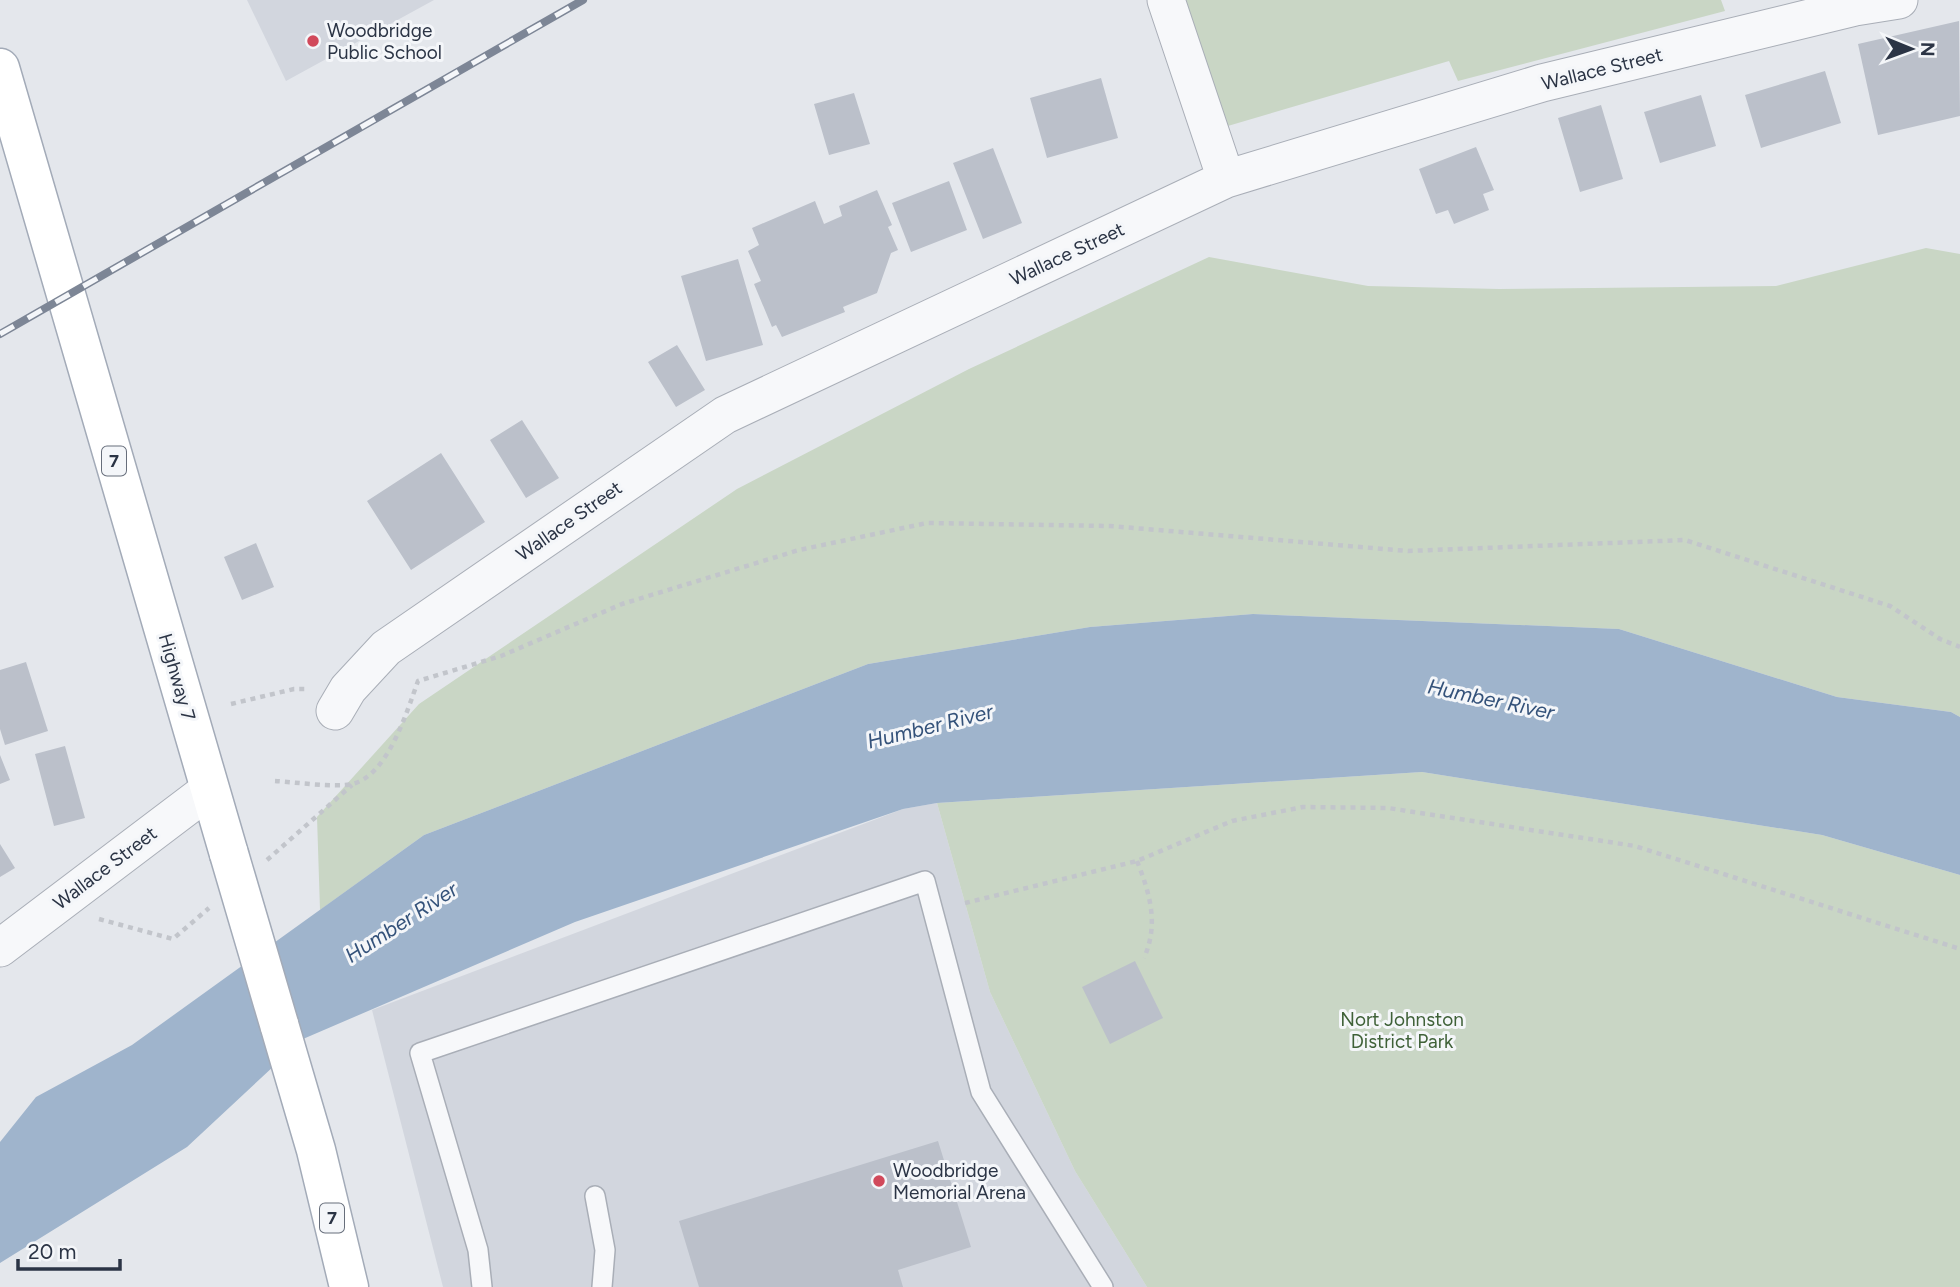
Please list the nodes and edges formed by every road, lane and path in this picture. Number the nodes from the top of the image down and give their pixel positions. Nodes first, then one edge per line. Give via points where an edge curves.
1 (1166, 0) edge
2 (1899, 0) edge
3 (0, 68) edge
4 (1226, 179) junction
5 (1960, 647) edge
6 (341, 700) joint
7 (231, 704) dead end
8 (275, 781) dead end
9 (210, 789) junction
10 (1137, 861) junction
11 (965, 903) dead end
12 (0, 948) edge
13 (1960, 949) edge
14 (1144, 958) dead end
15 (595, 1196) dead end
16 (349, 1287) edge
17 (482, 1287) edge
18 (602, 1287) edge
19 (1103, 1287) edge

1 - 4 street
2 - 4 street, Wallace Street via 1542,83
3 - 9 main road, Highway 7 / 7
4 - 6 street, Wallace Street via 725,415 386,648
5 - 8 path via 1890,606 1685,540 1408,551 1110,526 927,523 799,550 622,604 500,656 418,681 396,739 372,772 353,784
6 - 7 path via 295,689
9 - 12 street, Wallace Street
9 - 16 main road, Highway 7 / 7, bridge via 316,1150
10 - 11 path
10 - 13 path via 1232,821 1303,807 1388,808 1635,846
10 - 14 path via 1151,896 1153,922
15 - 18 lane via 605,1250
17 - 19 lane via 478,1250 420,1053 925,881 981,1092

